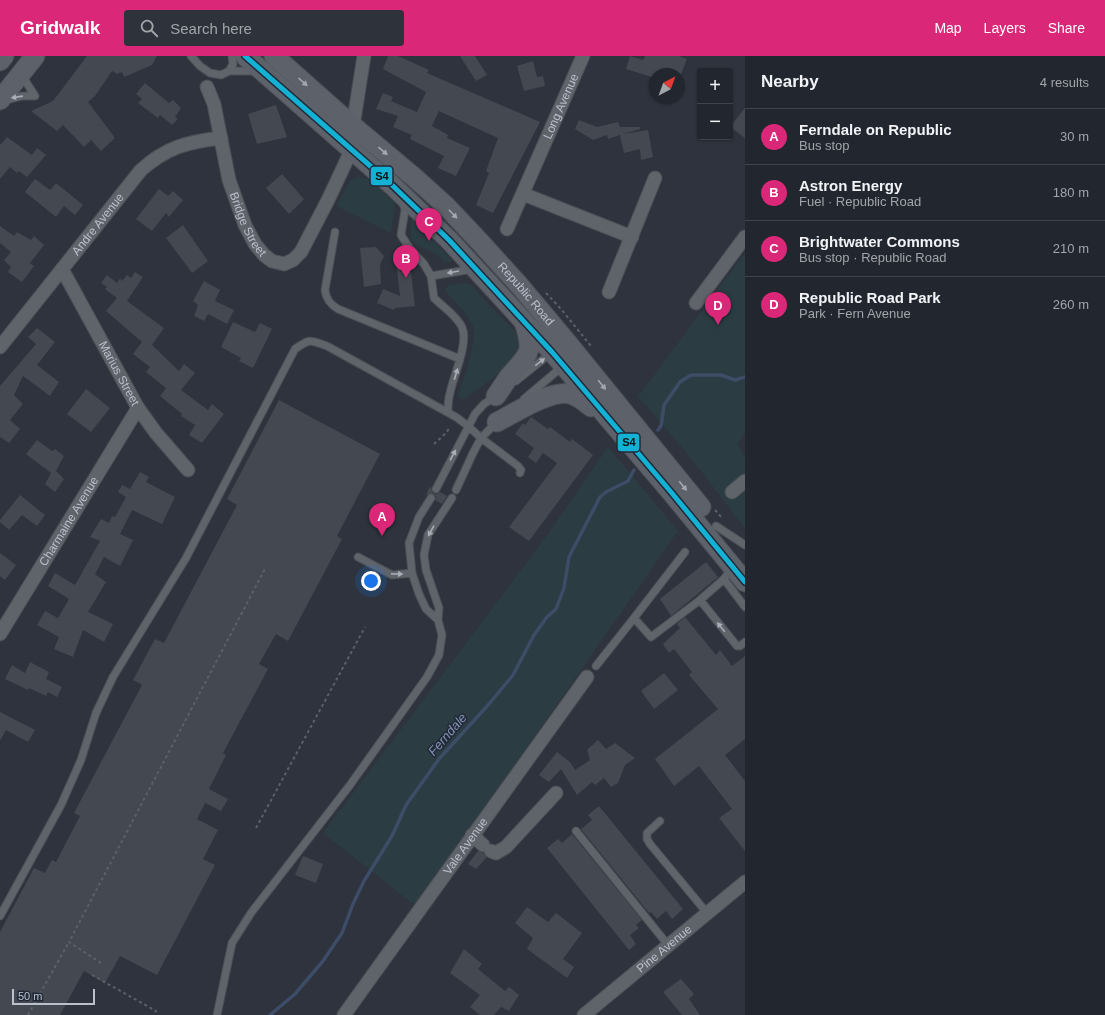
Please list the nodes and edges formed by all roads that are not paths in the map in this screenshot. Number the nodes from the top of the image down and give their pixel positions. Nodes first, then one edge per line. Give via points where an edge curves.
1 (4, 56) edge
2 (35, 56) edge
3 (191, 56) edge
4 (232, 56) edge
5 (245, 56) edge
6 (274, 56) edge
7 (364, 56) edge
8 (584, 56) edge
9 (0, 61) edge
10 (229, 71) junction
11 (263, 72) junction
12 (21, 74) junction
13 (207, 87) dead end
14 (0, 101) edge
15 (353, 126) junction
16 (221, 138) junction
17 (351, 151) junction
18 (655, 178) dead end
19 (392, 185) junction
20 (523, 194) junction
21 (507, 229) dead end
22 (335, 232) dead end
23 (632, 237) junction
24 (745, 237) edge
25 (476, 268) junction
26 (62, 269) junction
27 (431, 276) junction
28 (609, 292) dead end
29 (696, 303) dead end
30 (524, 322) junction
31 (0, 347) edge
32 (565, 353) junction
33 (460, 359) junction
34 (496, 396) junction
35 (138, 408) junction
36 (448, 412) junction
37 (497, 422) junction
38 (468, 426) junction
39 (619, 430) junction
40 (481, 438) junction
41 (188, 470) dead end
42 (520, 473) dead end
43 (745, 481) edge
44 (436, 489) dead end
45 (456, 490) dead end
46 (732, 492) dead end
47 (431, 498) dead end
48 (452, 498) dead end
49 (716, 526) junction
50 (745, 545) edge
51 (685, 552) dead end
52 (358, 556) dead end
53 (732, 568) edge
54 (412, 573) junction
55 (745, 582) edge
56 (700, 600) junction
57 (745, 607) edge
58 (634, 618) junction
59 (438, 620) junction
60 (0, 634) edge
61 (745, 642) edge
62 (596, 666) dead end
63 (587, 677) dead end
64 (556, 793) dead end
65 (660, 821) dead end
66 (576, 831) dead end
67 (472, 835) junction
68 (745, 882) edge
69 (707, 913) junction
70 (0, 916) edge
71 (668, 945) junction
72 (217, 1015) edge
73 (344, 1015) edge
74 (584, 1015) edge

1 - 9 main road
2 - 12 main road
3 - 10 lane via 210,74 221,75
4 - 10 lane via 233,64
5 - 11 main road, Republic Road
6 -> 15 main road, Republic Road
7 - 15 street
8 - 20 street, Long Avenue
10 - 11 lane
11 - 17 main road, Republic Road
12 - 14 main road
12 -> 14 lane via 35,96
13 - 16 street, Bridge Street via 214,104
15 - 17 street
15 -> 32 main road, Republic Road via 446,206 519,285
16 - 17 street, Bridge Street via 229,180 245,226 264,255 272,261 284,264 294,260 301,252
16 - 26 street, Andre Avenue via 179,146 153,159 141,170
17 - 19 main road, Republic Road
18 - 23 street
19 - 25 main road, Republic Road
19 - 27 lane via 404,202 401,235
20 - 21 street, Long Avenue
20 - 23 street
22 - 33 lane via 325,290 326,297 332,305
23 - 28 street
24 - 29 street
25 -> 27 lane
25 - 30 main road, Republic Road
26 - 31 street, Andre Avenue
26 - 35 street, Marius Street
27 - 33 lane via 434,298 462,328 464,337
30 - 32 main road, Republic Road
30 - 34 main road via 529,343 526,358
34 -> 32 lane
32 - 37 lane
32 - 39 main road, Republic Road
32 -> 49 main road, Republic Road
36 -> 33 lane via 450,394
34 - 38 lane via 484,404
35 - 41 street, Marius Street
35 - 60 street, Charmaine Avenue
36 - 38 lane
36 - 70 lane via 328,346 311,340 295,348 186,558 113,677 96,713 81,760 61,805
37 - 39 main road via 546,397 569,394 585,401
37 - 40 lane
38 - 40 lane
44 -> 38 lane
39 - 53 main road, Republic Road
40 - 42 lane via 518,466
40 - 45 lane
43 - 46 street
47 - 54 lane via 409,543
48 -> 59 lane via 428,535 424,555 426,570 440,608
49 - 50 lane
49 - 53 main road, Republic Road
51 - 58 lane
52 -> 54 lane via 392,575
53 - 55 main road, Republic Road
53 - 56 lane
53 - 57 lane
54 - 59 lane via 426,609
56 - 58 lane via 651,637
61 -> 56 lane via 737,646
58 - 62 lane
59 - 72 lane via 442,635 440,655 434,667 350,785 250,913 234,938
63 - 67 street, Vale Avenue
64 - 67 street via 506,847 496,853
65 - 69 lane via 647,833 647,839
66 - 71 lane
67 - 73 street, Vale Avenue
68 - 69 street, Pine Avenue
69 - 71 street, Pine Avenue
71 - 74 street, Pine Avenue

